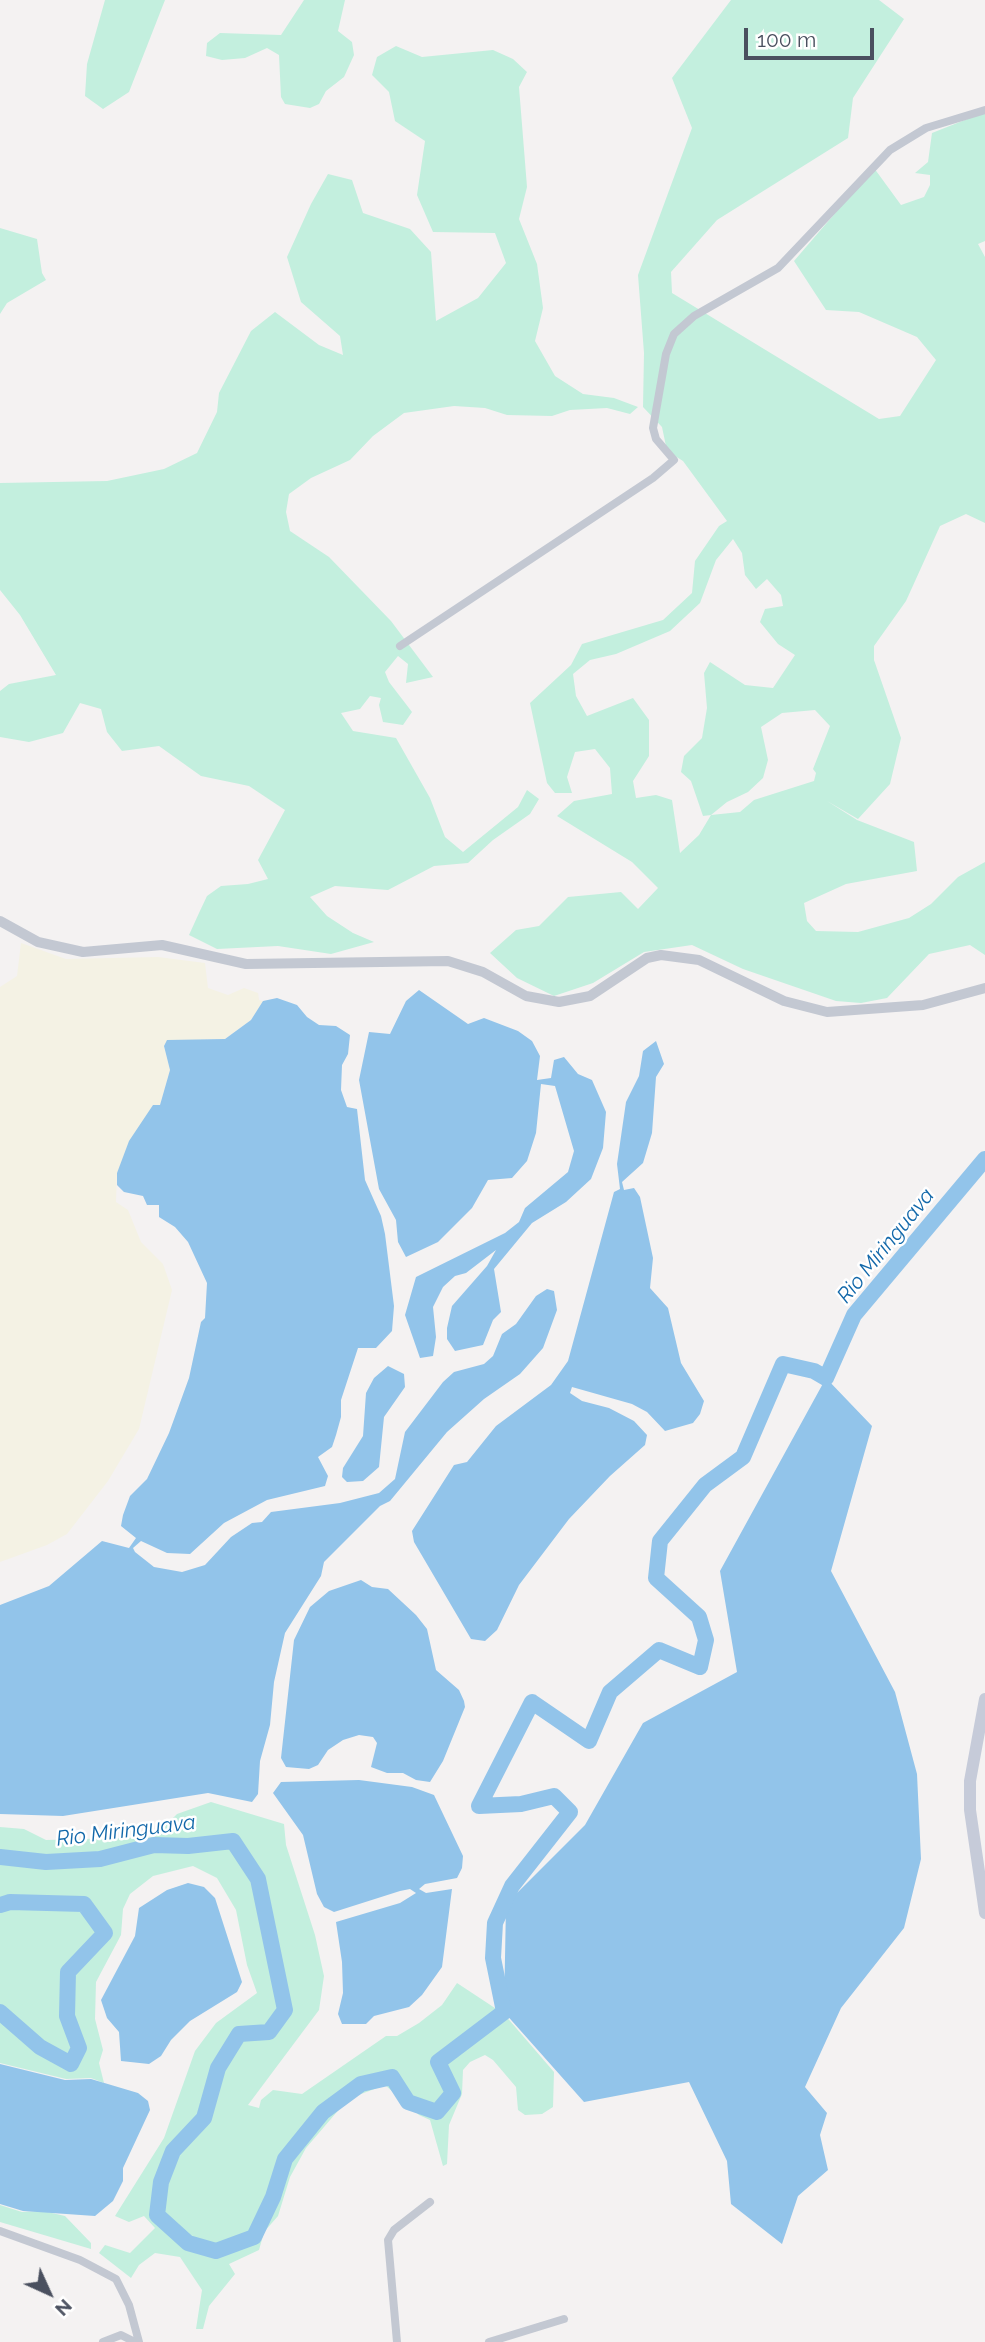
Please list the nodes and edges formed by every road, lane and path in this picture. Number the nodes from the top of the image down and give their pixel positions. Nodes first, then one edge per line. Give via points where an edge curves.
1 (985, 110) edge
2 (400, 646) dead end
3 (0, 921) edge
4 (985, 988) edge
5 (985, 1699) edge
6 (985, 1913) edge
7 (430, 2202) dead end
8 (0, 2231) edge
9 (564, 2319) dead end
10 (103, 2342) edge
11 (137, 2342) edge
12 (397, 2342) edge
13 (489, 2342) edge

1 - 2 street via 926,128 890,150 778,268 694,316 674,334 653,428 656,439 674,460
3 - 4 street via 38,942 83,952 162,945 246,964 448,961 483,972 526,996 559,1002 590,996 647,958 661,955 699,960 784,1001 827,1012 923,1005
5 - 6 main road via 970,1781
7 - 12 street via 388,2240
8 - 11 street via 80,2260 116,2279 129,2305
9 - 13 street
10 - 11 street via 121,2335

